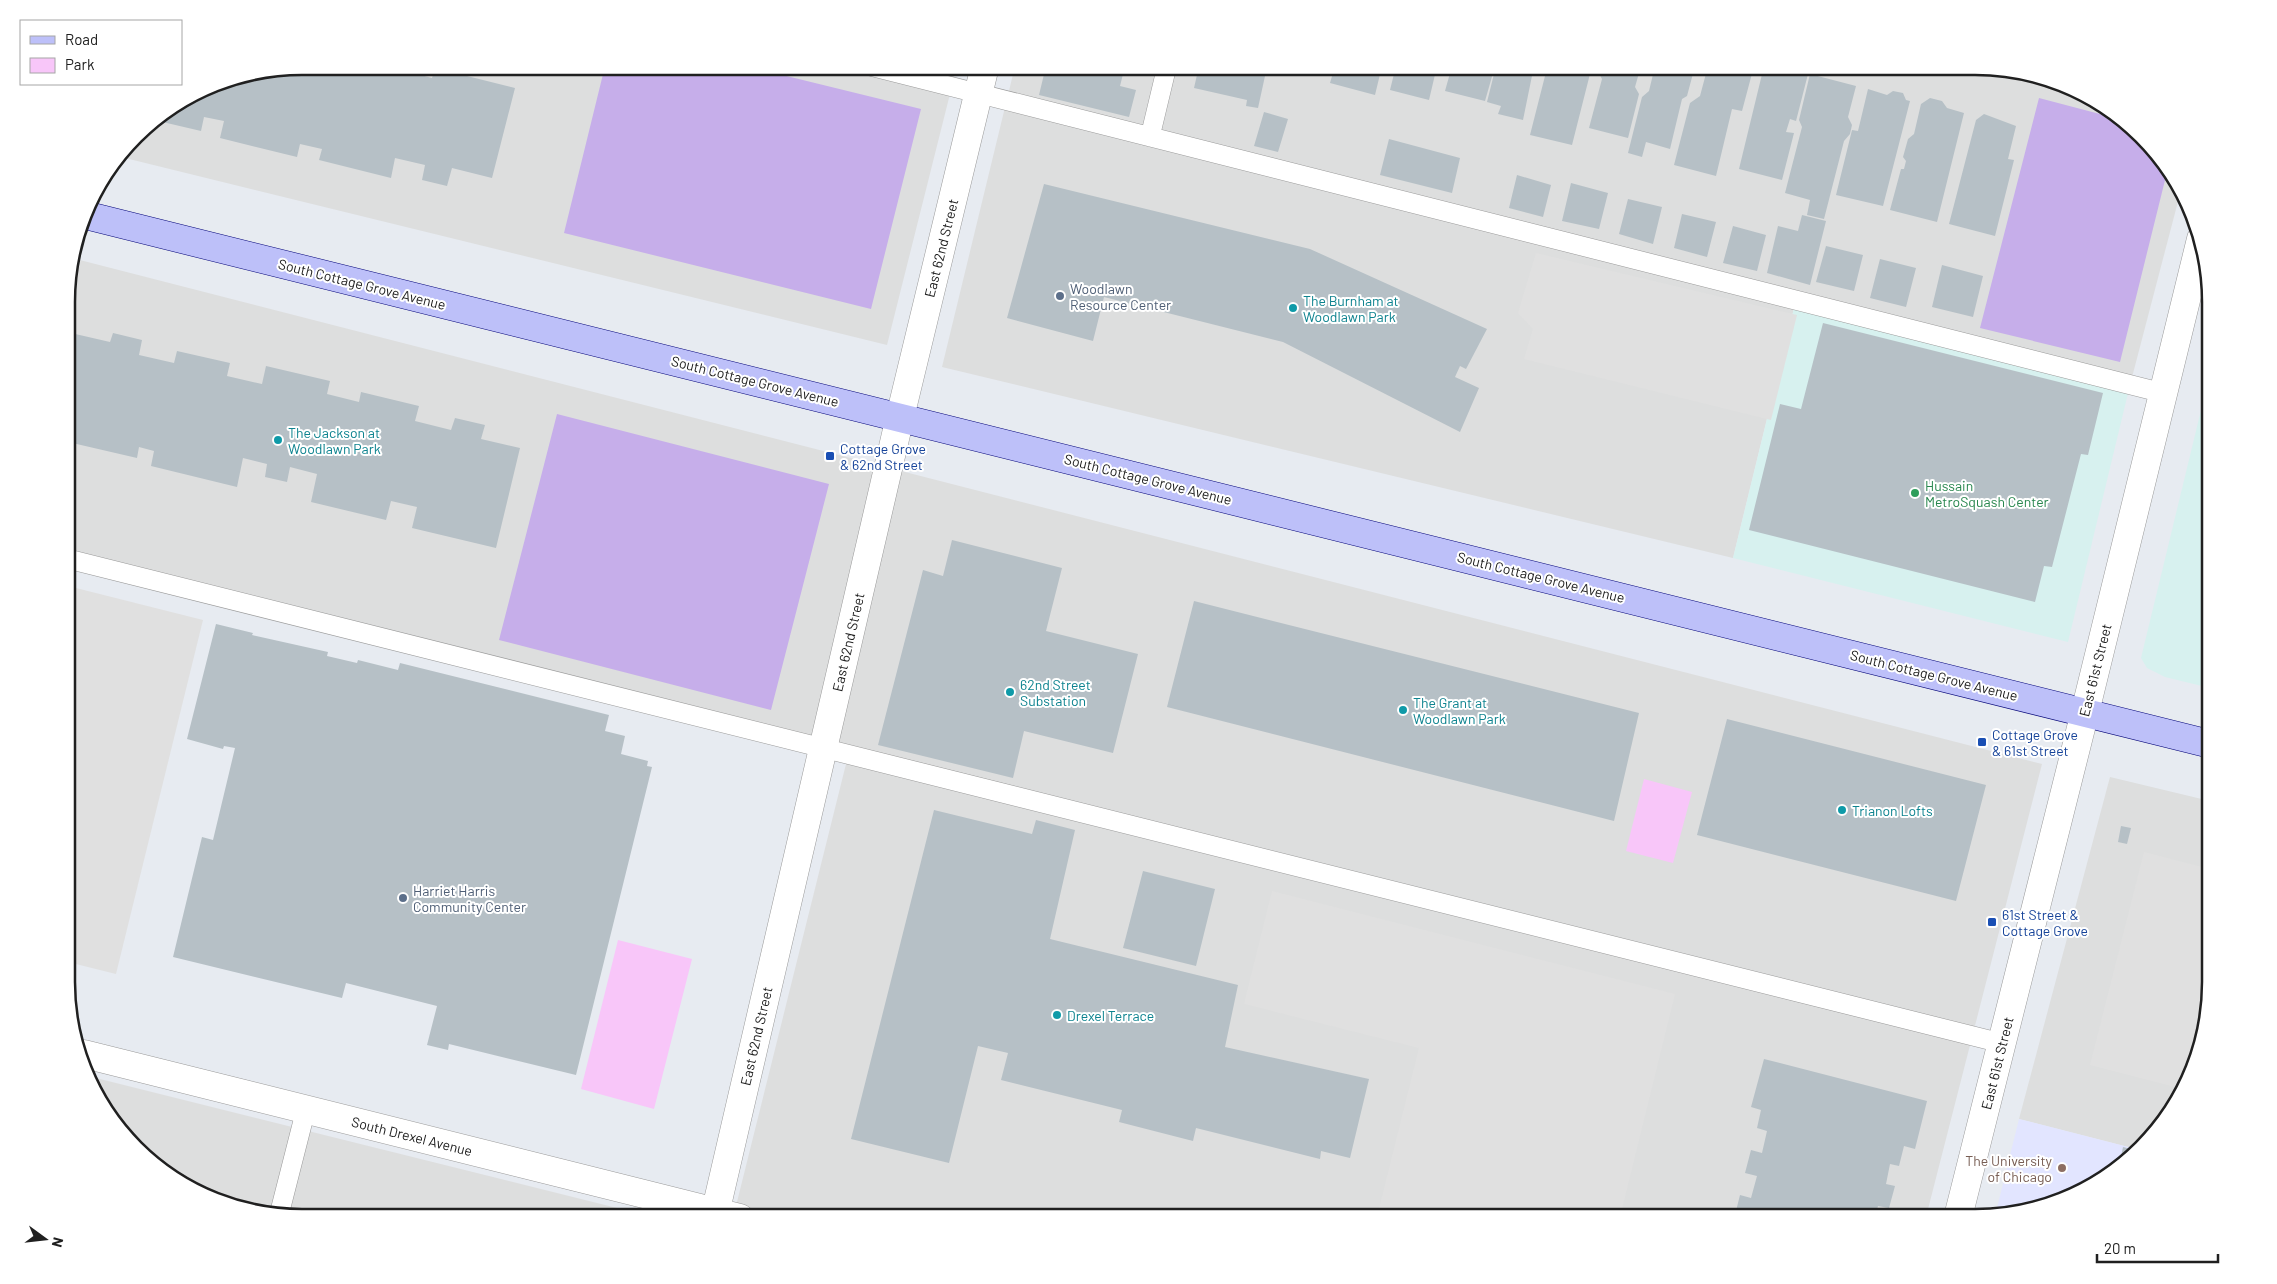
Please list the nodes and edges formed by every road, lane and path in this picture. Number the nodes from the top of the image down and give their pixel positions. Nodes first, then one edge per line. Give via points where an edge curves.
1 (906, 75) edge
2 (983, 75) edge
3 (1165, 75) edge
4 (979, 93) junction
5 (1150, 137) junction
6 (91, 217) edge
7 (2197, 255) edge
8 (2163, 393) junction
9 (900, 417) junction
10 (75, 561) edge
11 (2085, 712) junction
12 (2202, 742) edge
13 (823, 749) junction
14 (2001, 1043) junction
15 (87, 1055) edge
16 (306, 1109) junction
17 (281, 1208) edge
18 (696, 1209) edge
19 (724, 1209) edge
20 (1960, 1209) edge

1 - 4 lane
2 - 4 street, East 62nd Street
3 - 5 lane
4 - 5 lane
4 - 9 street, East 62nd Street
5 - 8 lane
6 - 9 main road, South Cottage Grove Avenue
7 - 8 street, East 61st Street
8 - 11 street, East 61st Street
9 - 11 main road, South Cottage Grove Avenue
9 - 13 street, East 62nd Street
10 - 13 lane
11 - 12 main road, South Cottage Grove Avenue
11 - 14 street, East 61st Street
13 - 14 lane
13 - 19 street, East 62nd Street
14 - 20 street, East 61st Street
15 - 16 street, South Drexel Avenue
16 - 17 lane
16 - 18 street, South Drexel Avenue

